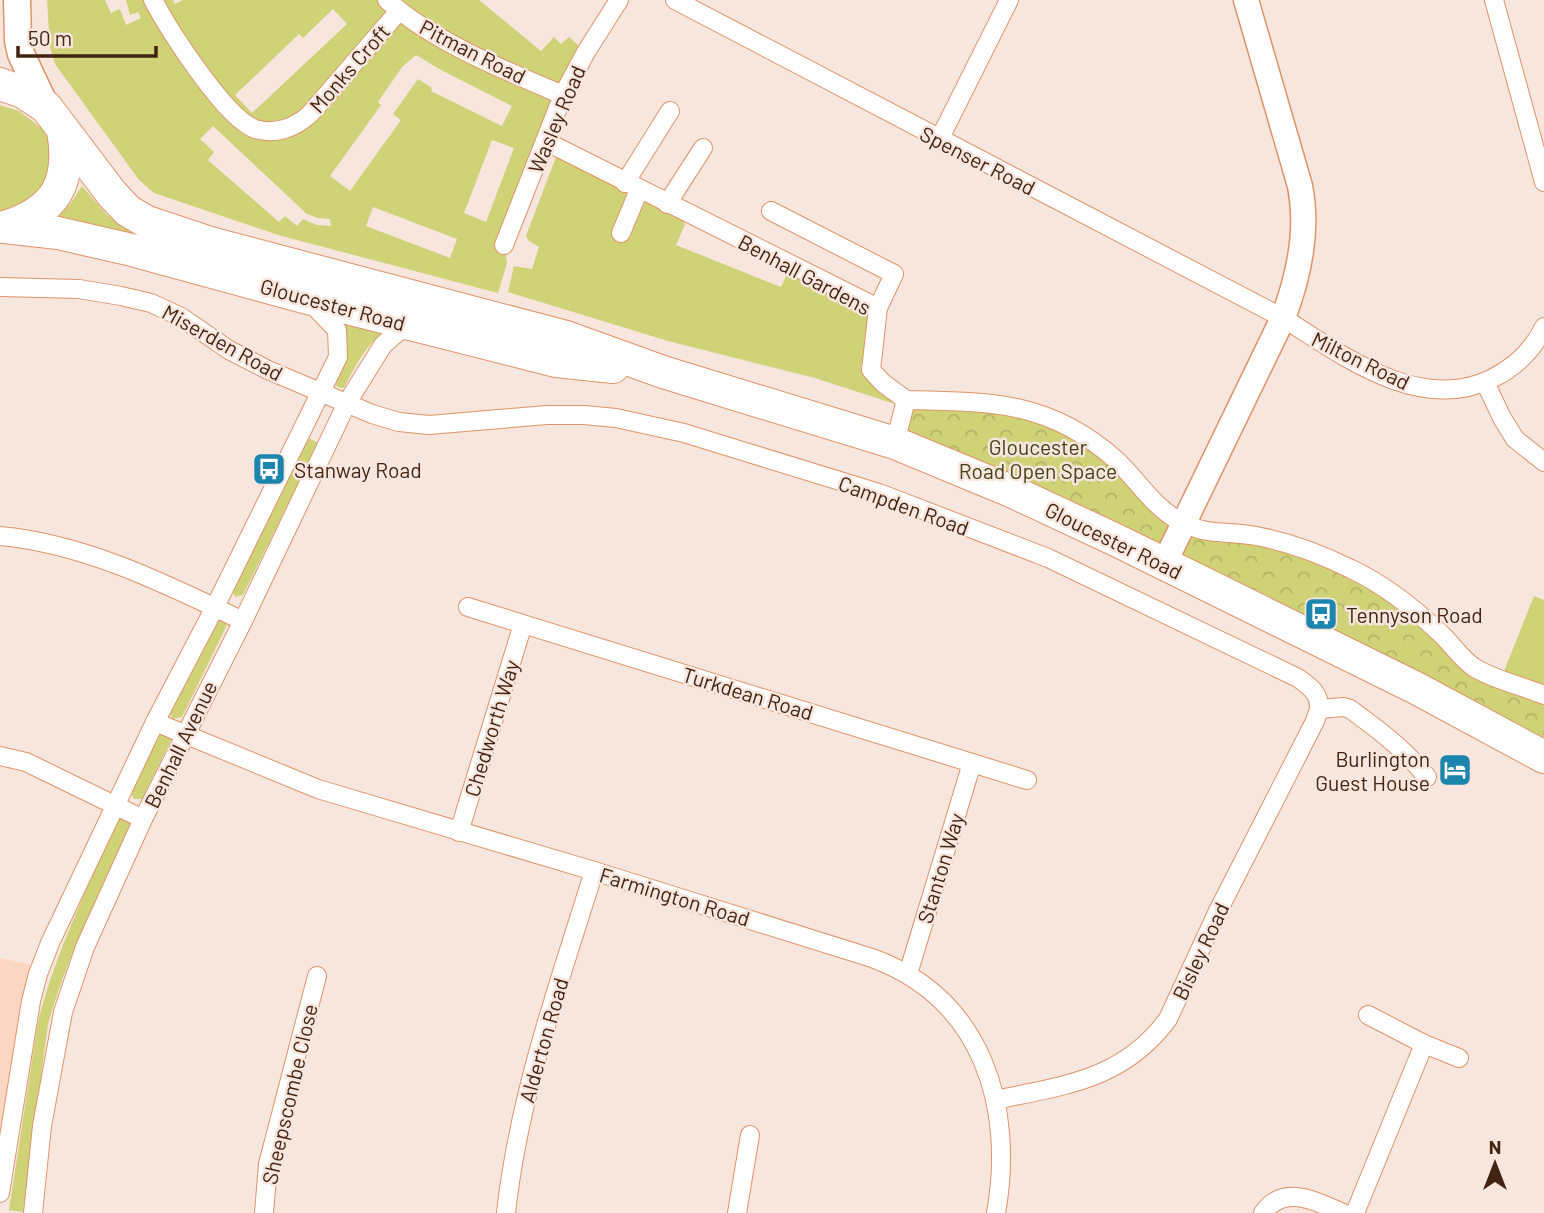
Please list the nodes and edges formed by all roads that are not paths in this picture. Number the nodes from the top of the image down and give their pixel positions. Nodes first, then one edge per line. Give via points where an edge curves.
1 (17, 0) edge
2 (153, 0) edge
3 (619, 0) edge
4 (675, 0) edge
5 (1009, 0) edge
6 (1246, 0) edge
7 (1494, 0) edge
8 (393, 6) edge
9 (0, 84) edge
10 (563, 95) junction
11 (670, 111) dead end
12 (54, 119) junction
13 (939, 140) junction
14 (545, 141) junction
15 (703, 148) dead end
16 (1544, 182) edge
17 (632, 186) junction
18 (667, 204) junction
19 (771, 211) dead end
20 (2, 228) edge
21 (621, 233) dead end
22 (504, 244) dead end
23 (0, 287) edge
24 (304, 297) junction
25 (878, 308) junction
26 (1283, 318) junction
27 (1544, 327) edge
28 (425, 328) junction
29 (663, 372) junction
30 (1485, 382) junction
31 (319, 392) junction
32 (906, 400) junction
33 (346, 403) junction
34 (895, 443) junction
35 (1544, 463) edge
36 (1185, 524) junction
37 (0, 536) edge
38 (1164, 564) junction
39 (215, 607) junction
40 (468, 607) dead end
41 (243, 621) junction
42 (523, 624) junction
43 (1544, 695) edge
44 (1319, 709) junction
45 (155, 722) junction
46 (185, 734) junction
47 (0, 756) edge
48 (1544, 757) edge
49 (972, 763) junction
50 (1427, 777) dead end
51 (1027, 780) dead end
52 (114, 806) junction
53 (143, 819) junction
54 (459, 832) junction
55 (594, 871) junction
56 (908, 974) junction
57 (317, 976) dead end
58 (1368, 1015) dead end
59 (1424, 1044) junction
60 (1460, 1058) dead end
61 (996, 1100) junction
62 (750, 1135) dead end
63 (0, 1193) edge
64 (33, 1213) edge
65 (264, 1213) edge
66 (506, 1213) edge
67 (737, 1213) edge
68 (996, 1213) edge
69 (1263, 1213) edge
70 (1343, 1213) edge
71 (1354, 1213) edge

1 - 12 main road via 21,54
2 - 8 street, Monks Croft via 203,77 238,118 254,128 274,131 293,126 310,114
3 - 10 street, Wasley Road
4 - 13 street, Spenser Road
5 - 13 street
6 - 26 street via 1304,204 1299,269
7 - 16 street
8 - 10 street, Pitman Road via 440,37
9 - 12 highway via 23,92
10 - 14 street, Wasley Road
11 - 17 street
12 - 20 highway via 66,151 59,188 47,206 28,220
12 - 29 highway, Gloucester Road via 128,211 161,228 566,337
13 - 26 street, Spenser Road
14 - 17 street, Benhall Gardens
14 - 22 street, Wasley Road
15 - 18 street
17 - 18 street, Benhall Gardens
17 - 21 street
18 - 25 street, Benhall Gardens
19 - 25 street via 894,274
20 - 24 highway, Gloucester Road via 58,233
23 - 31 street, Miserden Road via 79,289 151,303 229,350
24 - 28 highway, Gloucester Road
24 - 31 street, Benhall Avenue via 337,330 338,357
25 - 32 street, Benhall Gardens via 871,370
26 - 30 street, Milton Road via 1367,368 1410,386 1440,391
26 - 36 street
27 - 30 street, Milton Road via 1522,358
28 - 29 highway, Gloucester Road via 556,361
28 - 33 street, Benhall Avenue via 399,331 383,345
29 - 34 highway, Gloucester Road
30 - 35 street via 1515,439
31 - 33 street, Campden Road
31 - 39 street, Benhall Avenue
32 - 34 street
32 - 36 street via 987,402 1062,424 1108,453 1152,502
33 - 41 street, Benhall Avenue
33 - 44 street, Campden Road via 385,419 429,425 547,415 616,418 684,433 879,493 1048,558 1298,678 1314,690
34 - 38 highway, Gloucester Road
36 - 38 street
36 - 43 street via 1203,532 1254,535 1326,557 1403,601 1474,667
37 - 39 street via 88,554
38 - 48 highway, Gloucester Road
39 - 41 street
39 - 45 street, Benhall Avenue
40 - 42 street, Turkdean Road
41 - 46 street, Benhall Avenue
42 - 49 street, Turkdean Road
42 - 54 street, Chedworth Way
44 - 50 street via 1350,709 1387,735
44 - 61 street, Bisley Road via 1158,1032 1137,1053 1100,1074
45 - 46 street, Farmington Road
45 - 52 street, Benhall Avenue
46 - 53 street, Benhall Avenue
46 - 54 street, Farmington Road via 318,789
47 - 52 street via 26,762
49 - 51 street, Turkdean Road
49 - 56 street, Stanton Way
52 - 53 street
52 - 63 street, Benhall Avenue via 38,974
53 - 64 street, Benhall Avenue via 85,947 63,1012 42,1126
54 - 55 street, Farmington Road
55 - 56 street, Farmington Road via 872,958
55 - 66 street, Alderton Road via 526,1095
56 - 61 street, Farmington Road via 957,1019 981,1058
57 - 65 street, Sheepscombe Close via 268,1164
58 - 59 street
59 - 60 street
59 - 71 street
61 - 68 street, Farmington Road via 1003,1146
62 - 67 street
69 - 70 street via 1275,1201 1291,1196

